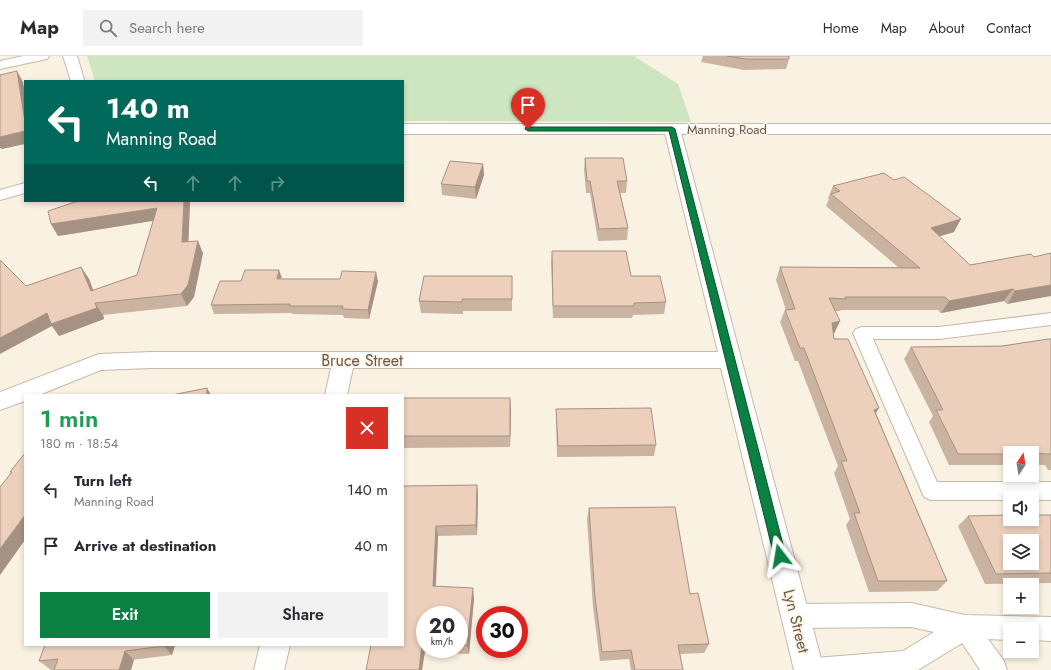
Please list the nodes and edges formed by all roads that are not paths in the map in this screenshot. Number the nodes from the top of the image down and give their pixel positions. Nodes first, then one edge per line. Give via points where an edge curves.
1 (42, 56) edge
2 (70, 56) edge
3 (0, 65) edge
4 (77, 79) dead end
5 (404, 129) edge
6 (672, 129) junction
7 (1051, 129) edge
8 (24, 188) edge
9 (0, 195) edge
10 (1051, 319) edge
11 (344, 360) junction
12 (731, 360) junction
13 (336, 394) edge
14 (0, 401) edge
15 (1051, 491) edge
16 (795, 616) junction
17 (965, 628) junction
18 (1051, 629) edge
19 (275, 646) edge
20 (269, 670) edge
21 (809, 670) edge
22 (815, 670) edge
23 (995, 670) edge

1 - 3 street
2 - 4 street
5 - 6 street, Manning Road
6 - 7 street, Manning Road
6 - 12 street, Lyn Street
8 - 9 street
10 - 15 lane via 939,333 862,333 931,491
11 - 12 street, Bruce Street
11 - 13 street
11 - 14 street, Bruce Street via 99,362
12 - 16 street, Lyn Street
16 - 17 lane via 911,615
16 - 21 street, Lyn Street
17 - 18 lane
17 - 22 lane via 906,663
17 - 23 lane
19 - 20 street

